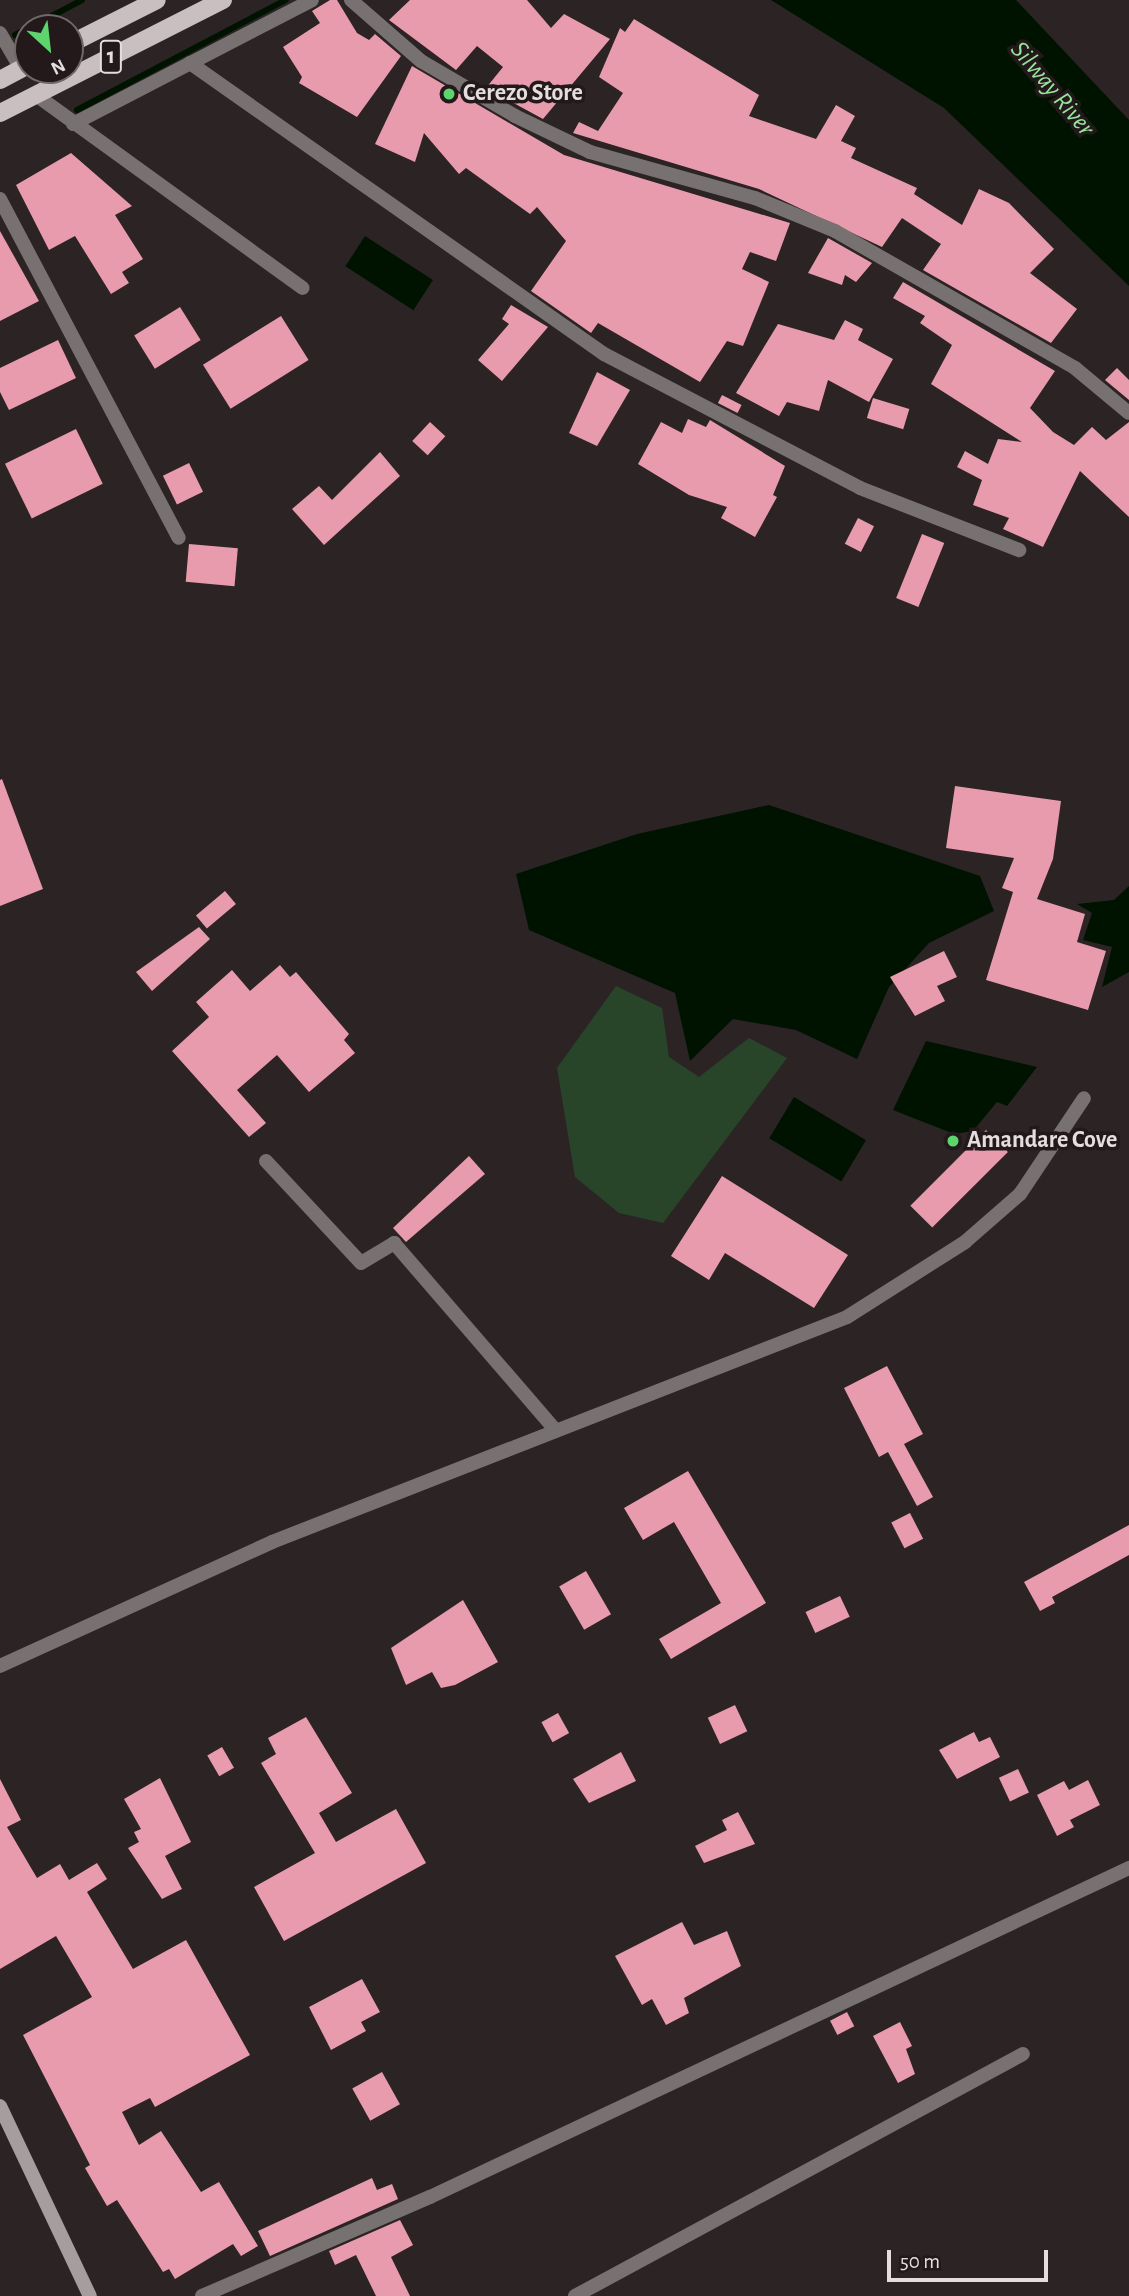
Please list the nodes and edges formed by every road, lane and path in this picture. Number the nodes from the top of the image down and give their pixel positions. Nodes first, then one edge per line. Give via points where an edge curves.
1 (157, 0) edge
2 (223, 0) edge
3 (312, 0) edge
4 (351, 0) edge
5 (0, 33) edge
6 (84, 37) edge
7 (14, 53) edge
8 (190, 63) junction
9 (36, 95) junction
10 (0, 113) edge
11 (73, 124) junction
12 (0, 199) edge
13 (303, 288) dead end
14 (1129, 413) edge
15 (179, 538) dead end
16 (1019, 550) dead end
17 (1084, 1098) dead end
18 (266, 1161) dead end
19 (556, 1431) junction
20 (0, 1666) edge
21 (1129, 1868) edge
22 (1023, 2054) dead end
23 (0, 2106) edge
24 (90, 2296) edge
25 (202, 2296) edge
26 (575, 2296) edge

1 - 6 main road, 1
2 - 9 main road, 1
3 - 8 street
4 - 14 street via 421,61 515,116 590,152 755,198 835,231 1075,368
5 - 7 street
8 - 11 street
8 - 16 street via 604,354 860,488
9 - 10 main road, 1
9 - 11 street
11 - 13 street
12 - 15 street
17 - 19 street via 1020,1194 901,1286 847,1317
18 - 19 street via 361,1263 394,1243
19 - 20 street via 272,1542
21 - 25 street via 430,2197
22 - 26 street
23 - 24 main road

